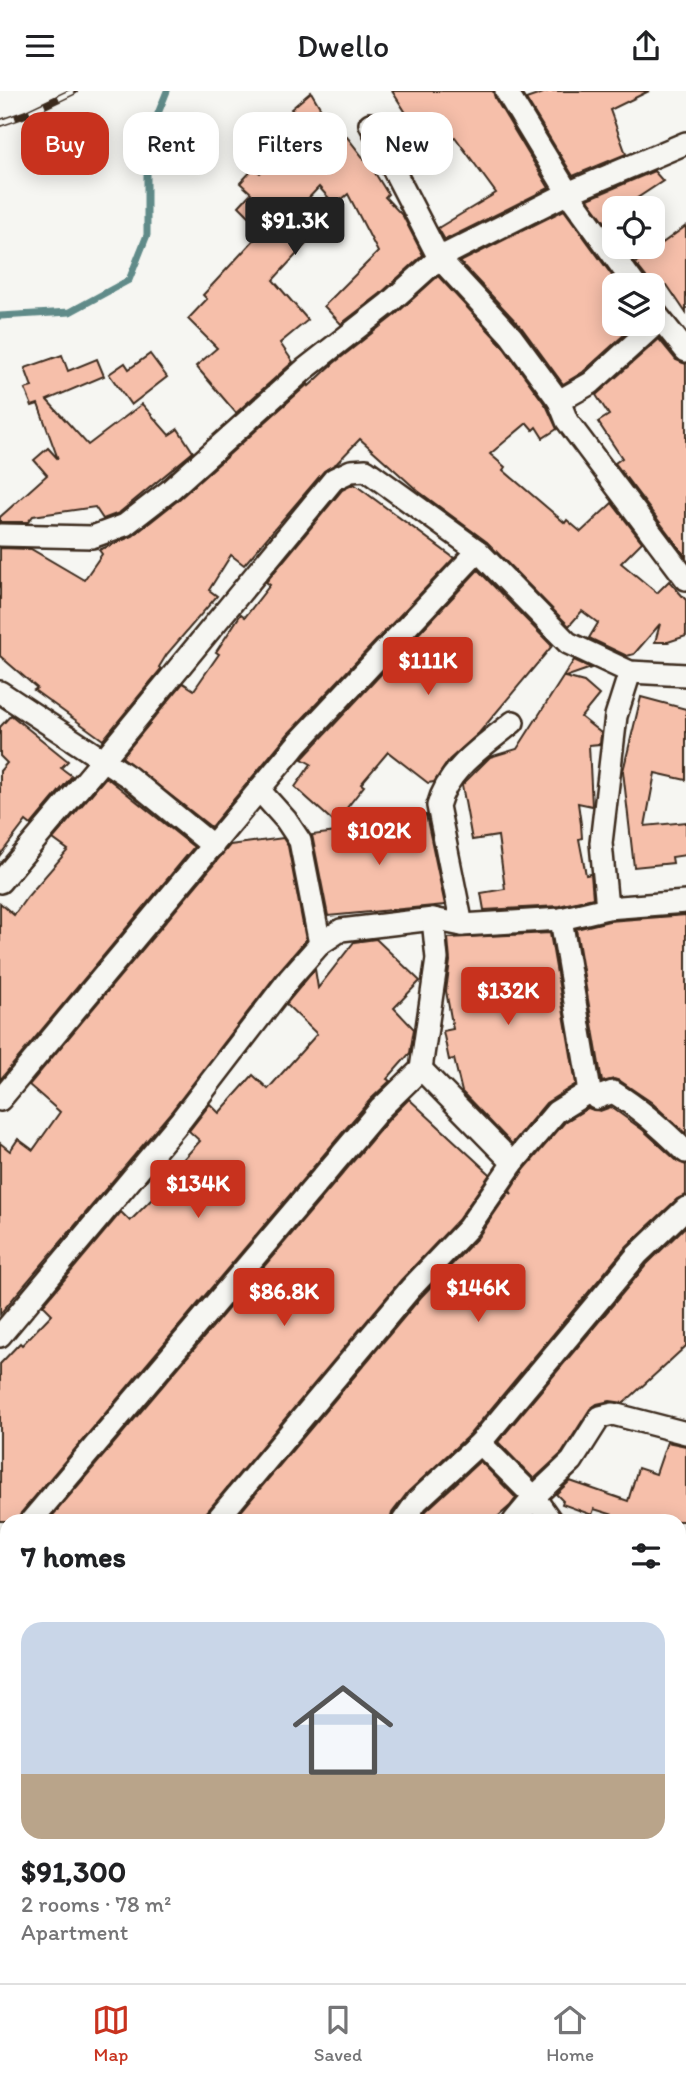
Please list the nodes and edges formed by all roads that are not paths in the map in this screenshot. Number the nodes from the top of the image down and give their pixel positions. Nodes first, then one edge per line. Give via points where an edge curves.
1 (506, 91) edge
2 (686, 143) edge
3 (396, 175) edge
4 (568, 193) junction
5 (439, 258) junction
6 (626, 273) edge
7 (665, 325) edge
8 (637, 336) edge
9 (686, 351) edge
10 (559, 401) junction
11 (0, 535) edge
12 (478, 551) junction
13 (686, 579) edge
14 (630, 672) junction
15 (686, 675) edge
16 (0, 692) edge
17 (513, 722) dead end
18 (103, 761) junction
19 (260, 791) junction
20 (213, 846) junction
21 (0, 882) edge
22 (686, 902) edge
23 (607, 908) junction
24 (433, 919) junction
25 (561, 919) junction
26 (463, 925) junction
27 (320, 944) junction
28 (421, 1069) junction
29 (590, 1091) junction
30 (0, 1100) edge
31 (686, 1152) edge
32 (513, 1163) junction
33 (686, 1208) edge
34 (0, 1336) edge
35 (686, 1433) edge
36 (480, 1443) junction
37 (534, 1497) junction
38 (37, 1514) edge
39 (222, 1514) edge
40 (408, 1514) edge
41 (520, 1514) edge
42 (546, 1514) edge

1 - 4 street
2 - 4 street
3 - 5 street
4 - 5 street
4 - 6 street
5 - 10 street via 510,336
5 - 11 street via 125,525 92,537
7 - 9 street
8 - 10 street via 591,383
10 - 13 street via 568,421
12 - 14 street via 568,643
12 - 18 street via 366,470 334,479
12 - 19 street via 298,743
14 - 15 street
14 - 23 street via 616,716 601,843
16 - 18 street
17 - 26 street via 455,771 438,806
18 - 20 street
18 - 21 street
19 - 20 street
19 - 27 street via 300,841
20 - 30 street
22 - 23 street
23 - 25 street
24 - 26 street
24 - 27 street via 341,930
24 - 28 street via 438,959
25 - 26 street
25 - 29 street
27 - 34 street via 181,1120
28 - 32 street
28 - 38 street via 380,1109
29 - 31 street via 596,1098 613,1092 629,1102
29 - 32 street via 556,1112
32 - 39 street via 468,1228 411,1288
33 - 36 street via 637,1255
35 - 37 street via 613,1414 600,1416 572,1461
36 - 37 street
36 - 40 street
37 - 41 street
37 - 42 street

